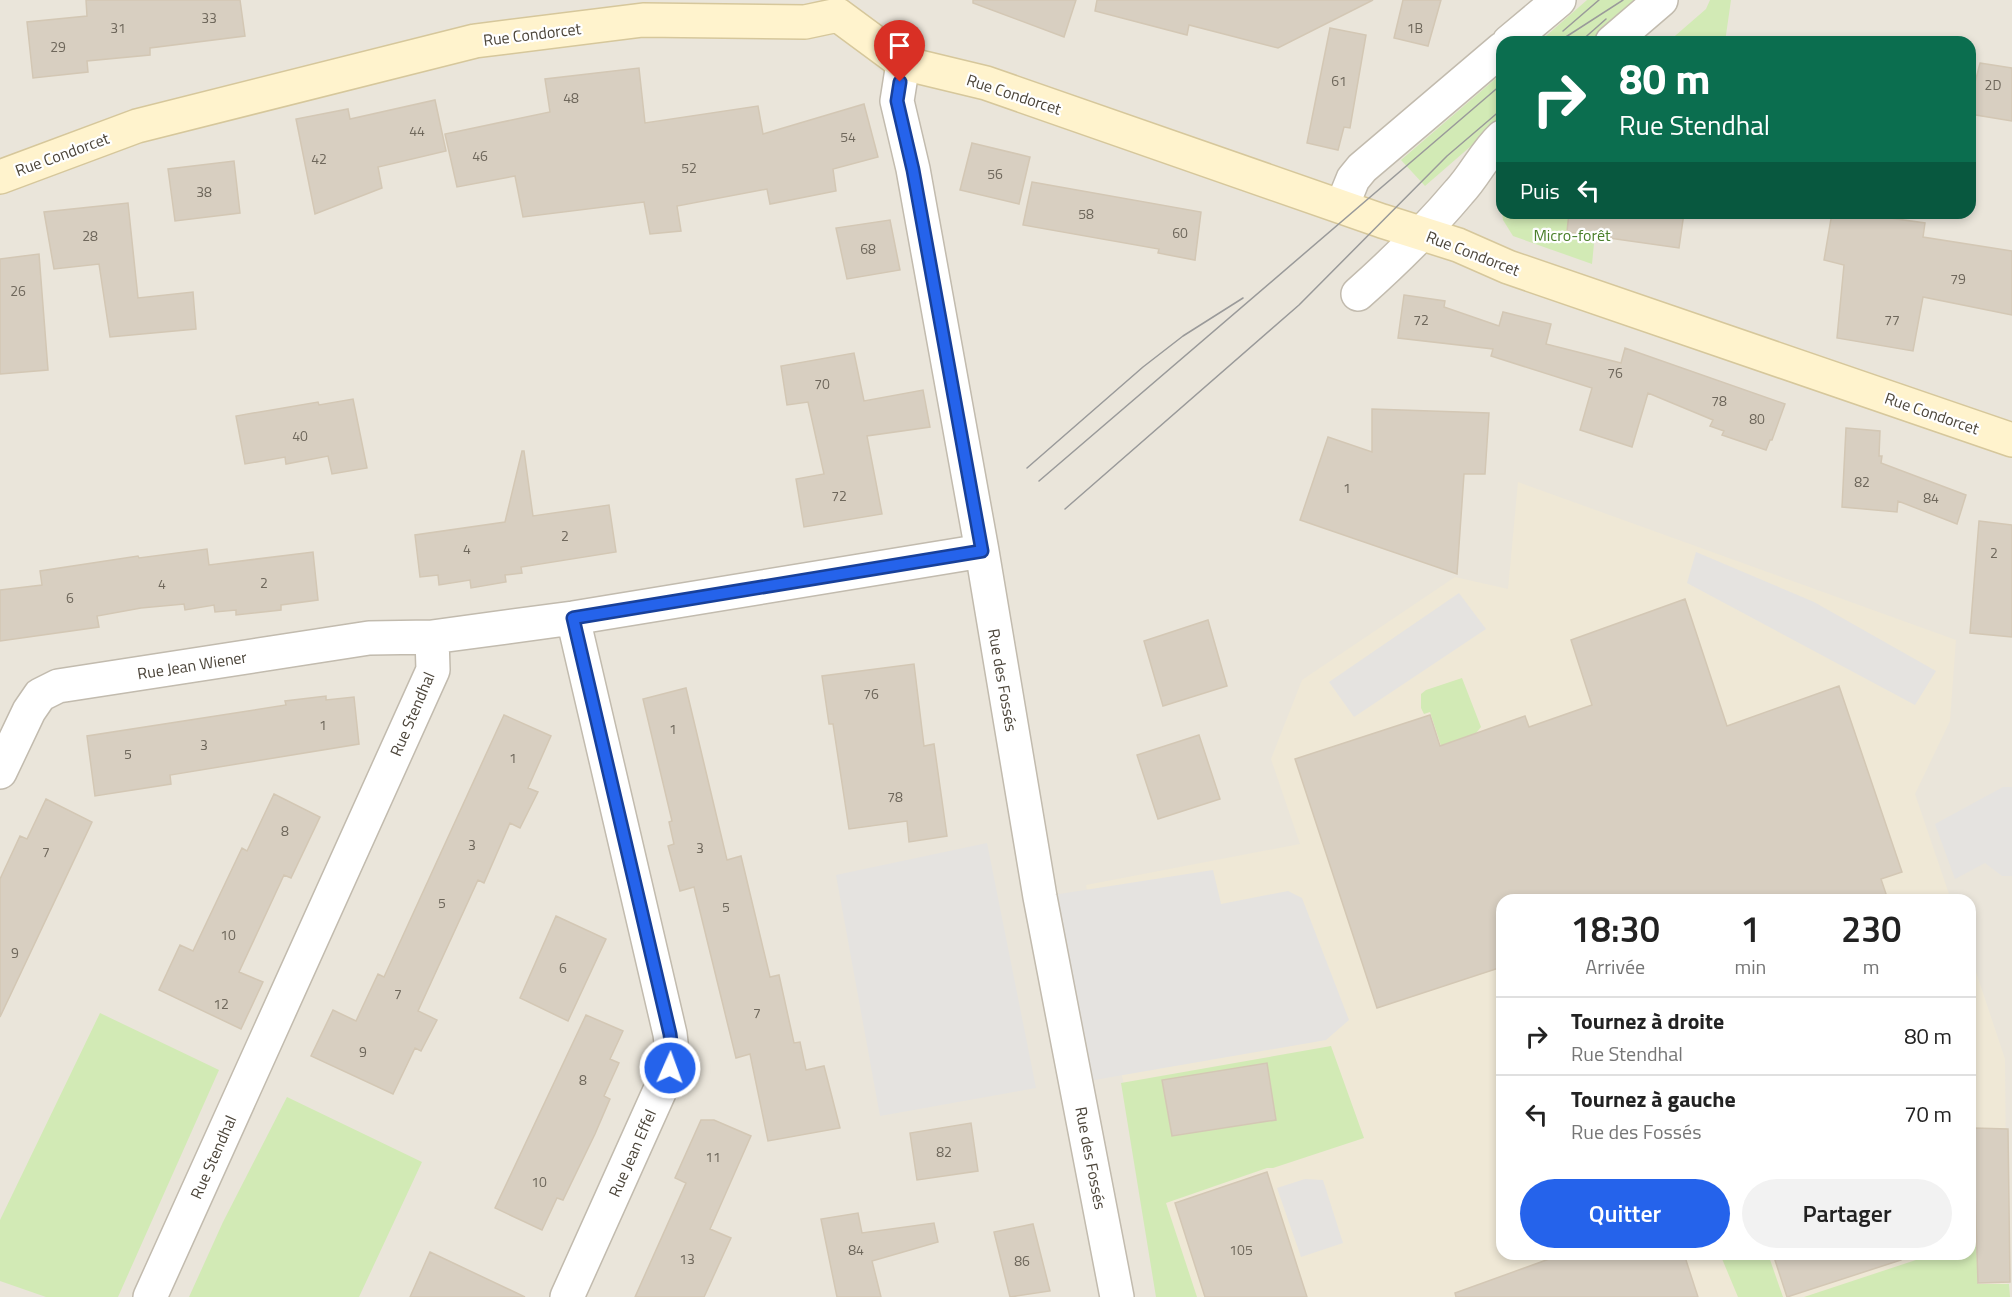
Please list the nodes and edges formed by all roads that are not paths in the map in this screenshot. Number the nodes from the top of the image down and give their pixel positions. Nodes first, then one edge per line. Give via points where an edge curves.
1 (1559, 0) edge
2 (1661, 0) edge
3 (837, 7) edge
4 (1516, 36) edge
5 (1619, 36) edge
6 (1496, 53) edge
7 (903, 63) junction
8 (1496, 144) edge
9 (0, 177) edge
10 (1342, 206) junction
11 (1422, 234) junction
12 (1358, 294) dead end
13 (2012, 440) edge
14 (982, 551) junction
15 (573, 618) junction
16 (432, 637) junction
17 (0, 772) edge
18 (150, 1297) edge
19 (567, 1297) edge
20 (1117, 1297) edge

1 - 4 street
2 - 5 street
3 - 7 street, Rue Condorcet
3 - 9 street, Rue Condorcet via 805,22 643,20 475,41 137,126
6 - 10 street via 1362,168
7 - 10 street, Rue Condorcet via 986,83
7 - 14 street, Rue des Fossés via 897,101
8 - 11 street via 1462,190
10 - 11 street, Rue Condorcet
11 - 12 street
11 - 13 street, Rue Condorcet
14 - 15 street
14 - 20 street, Rue des Fossés via 1040,897
15 - 16 street
15 - 19 street, Rue Jean Effel via 672,1051 670,1068
16 - 17 street, Rue Jean Wiener via 369,638 58,686 40,695 29,711
16 - 18 street, Rue Stendhal via 433,670

